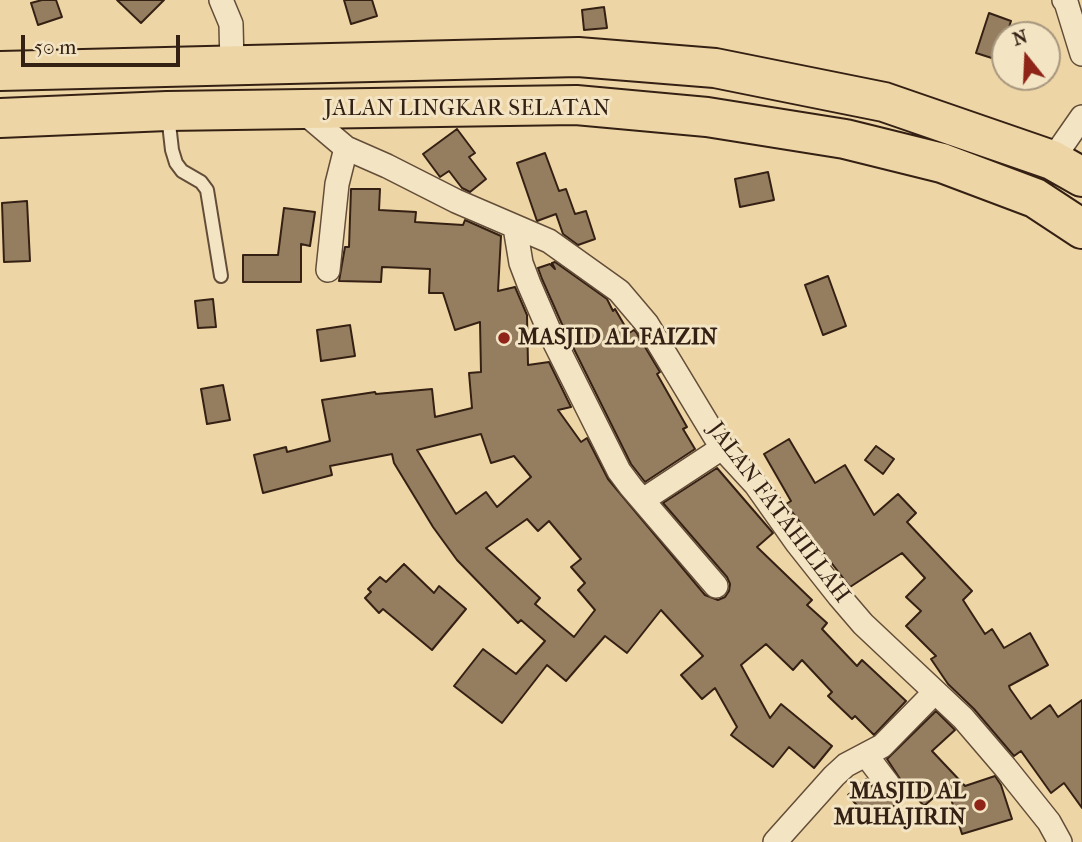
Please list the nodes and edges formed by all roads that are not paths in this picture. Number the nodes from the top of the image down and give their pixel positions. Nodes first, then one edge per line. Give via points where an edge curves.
1 (222, 0) edge
2 (1066, 1) edge
3 (1082, 54) edge
4 (232, 65) junction
5 (0, 71) edge
6 (299, 108) junction
7 (167, 111) junction
8 (1082, 117) edge
9 (0, 118) edge
10 (948, 123) junction
11 (346, 148) junction
12 (942, 163) junction
13 (1067, 168) edge
14 (516, 228) junction
15 (1082, 229) edge
16 (328, 270) dead end
17 (221, 276) dead end
18 (722, 447) junction
19 (643, 500) junction
20 (716, 586) dead end
21 (934, 693) junction
22 (866, 755) junction
23 (888, 784) dead end
24 (775, 842) edge
25 (1060, 842) edge

1 - 4 street via 231,24
2 - 3 street
4 - 5 highway, JALAN LINGKAR SELATAN
4 - 10 highway, JALAN LINGKAR SELATAN via 592,58 715,68 884,102
6 - 7 highway, JALAN LINGKAR SELATAN
6 - 11 street, JALAN FATAHILLAH
6 - 12 highway, JALAN LINGKAR SELATAN via 576,105 707,117 845,139
7 - 9 highway, JALAN LINGKAR SELATAN
7 - 17 lane via 176,163 207,190
8 - 13 street
10 - 12 highway
10 - 13 highway, JALAN LINGKAR SELATAN
11 - 14 street, JALAN FATAHILLAH
11 - 16 street via 337,184
12 - 15 highway, JALAN LINGKAR SELATAN via 1035,198
14 - 18 street, JALAN FATAHILLAH via 549,241 620,291 671,360
14 - 19 street via 521,263 552,337 620,471
18 - 19 street
18 - 21 street, JALAN FATAHILLAH via 863,624
19 - 20 street
21 - 22 street via 882,746
21 - 25 street, JALAN FATAHILLAH via 963,718 1005,767
22 - 23 street
22 - 24 street via 834,776

